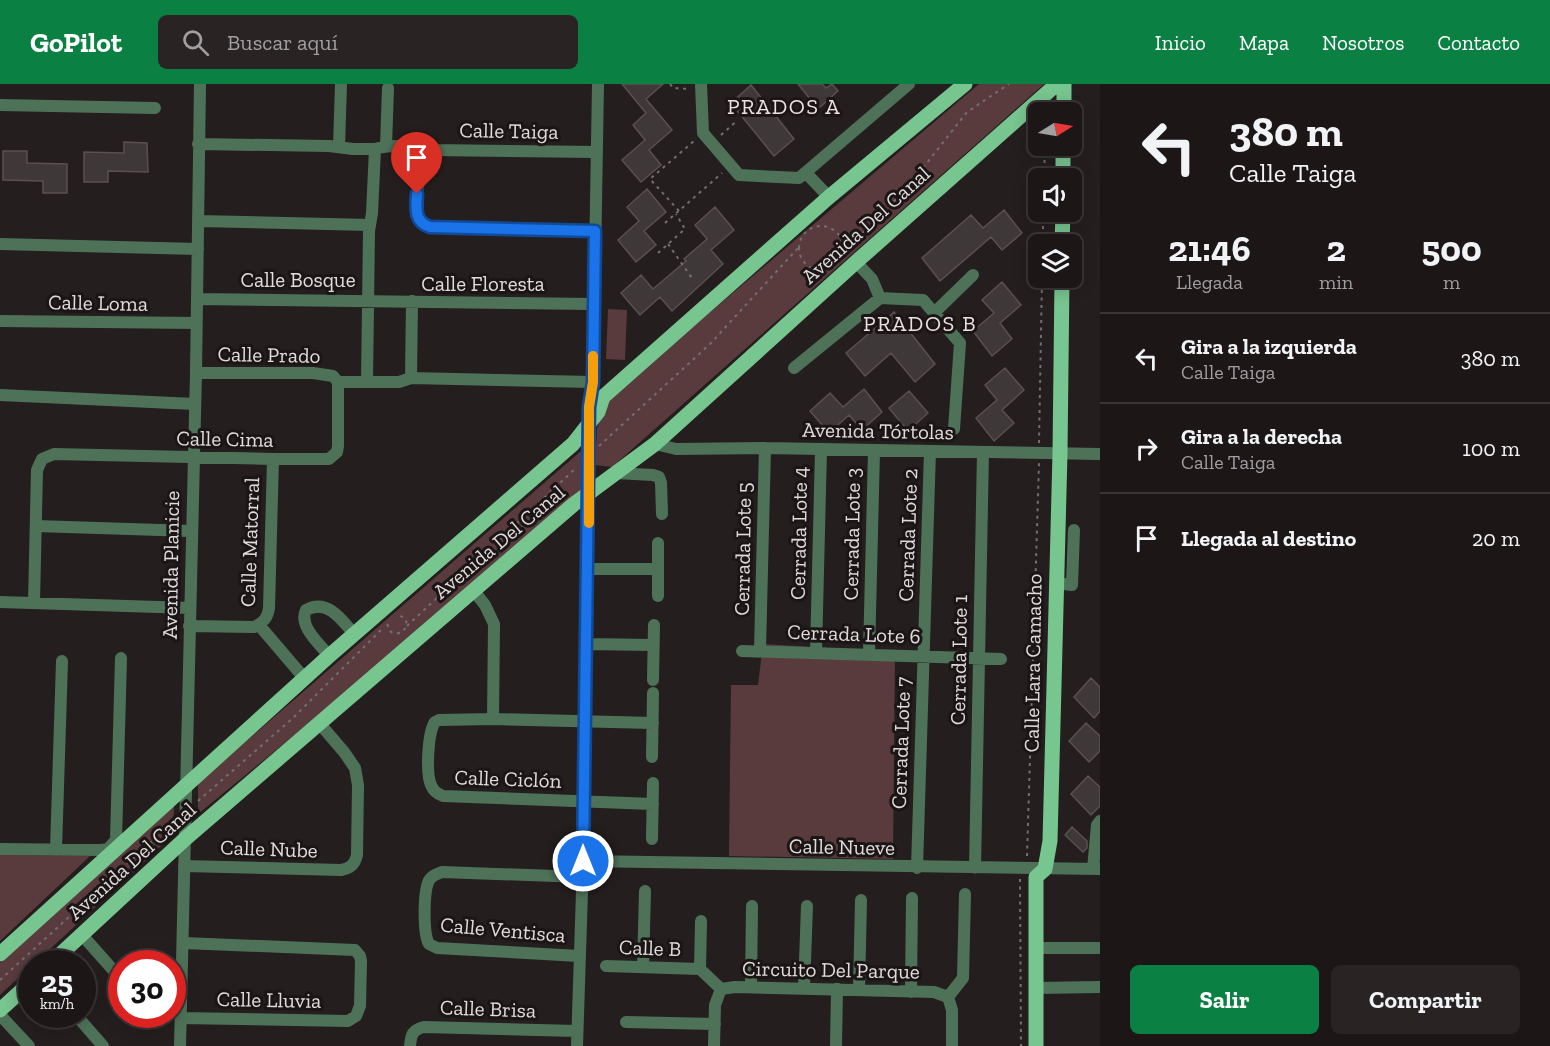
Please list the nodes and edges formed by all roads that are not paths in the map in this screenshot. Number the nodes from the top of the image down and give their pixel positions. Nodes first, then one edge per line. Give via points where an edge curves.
1 (200, 84) edge
2 (341, 84) edge
3 (598, 84) edge
4 (909, 84) edge
5 (965, 84) edge
6 (1057, 84) edge
7 (1064, 84) edge
8 (700, 87) edge
9 (388, 88) dead end
10 (1064, 102) edge
11 (0, 105) edge
12 (155, 108) dead end
13 (198, 144) junction
14 (339, 147) junction
15 (381, 148) junction
16 (420, 148) junction
17 (597, 152) junction
18 (806, 173) junction
19 (829, 198) junction
20 (198, 221) junction
21 (370, 225) junction
22 (595, 231) junction
23 (0, 244) edge
24 (198, 249) junction
25 (856, 262) junction
26 (973, 275) dead end
27 (1062, 288) edge
28 (880, 298) junction
29 (197, 299) junction
30 (367, 300) junction
31 (412, 301) junction
32 (593, 304) junction
33 (934, 313) junction
34 (0, 321) edge
35 (196, 323) junction
36 (794, 368) dead end
37 (196, 373) junction
38 (411, 378) junction
39 (338, 382) junction
40 (367, 382) junction
41 (593, 382) junction
42 (0, 395) edge
43 (195, 404) junction
44 (589, 426) junction
45 (954, 429) dead end
46 (655, 444) junction
47 (765, 448) junction
48 (821, 450) junction
49 (874, 451) junction
50 (930, 451) junction
51 (983, 452) junction
52 (1060, 453) junction
53 (1100, 454) edge
54 (193, 458) junction
55 (273, 459) junction
56 (616, 473) junction
57 (589, 495) junction
58 (662, 514) dead end
59 (36, 526) junction
60 (1074, 530) dead end
61 (191, 531) junction
62 (657, 543) dead end
63 (588, 569) junction
64 (657, 569) junction
65 (1056, 583) junction
66 (474, 591) junction
67 (658, 597) dead end
68 (0, 602) edge
69 (34, 603) junction
70 (190, 608) junction
71 (259, 625) junction
72 (654, 625) dead end
73 (189, 626) junction
74 (354, 634) junction
75 (587, 644) junction
76 (653, 645) junction
77 (760, 650) junction
78 (742, 651) dead end
79 (816, 652) junction
80 (869, 654) junction
81 (329, 656) junction
82 (923, 656) junction
83 (121, 658) dead end
84 (979, 658) junction
85 (1001, 659) dead end
86 (62, 661) dead end
87 (305, 679) junction
88 (653, 680) dead end
89 (653, 693) dead end
90 (493, 719) junction
91 (585, 721) junction
92 (653, 723) junction
93 (320, 724) junction
94 (652, 757) dead end
95 (653, 783) dead end
96 (186, 784) junction
97 (583, 801) junction
98 (653, 804) junction
99 (1100, 821) edge
100 (185, 839) junction
101 (652, 839) dead end
102 (0, 849) edge
103 (56, 850) junction
104 (583, 861) junction
105 (184, 866) junction
106 (917, 868) junction
107 (975, 868) junction
108 (1045, 869) junction
109 (1096, 869) edge
110 (582, 877) junction
111 (645, 891) dead end
112 (965, 894) dead end
113 (912, 898) dead end
114 (861, 900) dead end
115 (752, 906) dead end
116 (807, 906) dead end
117 (701, 921) dead end
118 (82, 935) junction
119 (184, 943) junction
120 (1036, 948) junction
121 (1100, 948) edge
122 (65, 950) edge
123 (184, 950) edge
124 (0, 954) edge
125 (579, 956) junction
126 (108, 964) edge
127 (606, 966) dead end
128 (643, 967) junction
129 (700, 969) junction
130 (751, 987) junction
131 (1100, 987) edge
132 (1036, 988) junction
133 (804, 989) junction
134 (837, 989) junction
135 (721, 990) junction
136 (859, 990) junction
137 (911, 992) junction
138 (18, 994) edge
139 (948, 997) junction
140 (0, 1010) edge
141 (0, 1015) edge
142 (186, 1018) edge
143 (626, 1022) dead end
144 (715, 1024) junction
145 (87, 1028) edge
146 (181, 1028) edge
147 (577, 1031) junction
148 (29, 1046) edge
149 (103, 1046) edge
150 (180, 1046) edge
151 (410, 1046) edge
152 (577, 1046) edge
153 (714, 1046) edge
154 (836, 1046) edge
155 (952, 1046) edge
156 (1036, 1046) edge

1 - 13 street, Avenida Planicie
2 - 14 street
3 - 17 street
4 - 18 street
5 - 19 main road, Avenida Del Canal
6 - 25 main road, Avenida Del Canal
7 - 10 main road
8 - 18 street via 703,133 739,175 799,178
9 - 15 street, Calle Bosque
11 - 12 street
13 - 14 street, Calle Taiga
13 - 20 street, Avenida Planicie
14 - 15 street, Calle Taiga
15 - 16 street, Calle Taiga
15 - 21 street, Calle Bosque
16 - 17 street, Calle Taiga
16 - 22 street via 416,212 425,225
17 - 22 street
18 - 19 street
19 - 44 main road, Avenida Del Canal via 603,397
20 - 21 street
20 - 24 street, Avenida Planicie
21 - 30 street, Calle Bosque
22 - 32 street
23 - 24 street
24 - 29 street, Avenida Planicie
25 - 28 street via 872,279
25 - 46 main road, Avenida Del Canal
26 - 33 street
27 - 52 main road, Calle Lara Camacho
28 - 33 street via 922,300
28 - 36 street
29 - 30 street, Calle Bosque
29 - 35 street, Avenida Planicie
30 - 31 street
30 - 40 street
31 - 32 street, Calle Floresta
31 - 38 street, Calle Floresta
32 - 41 street
33 - 45 street via 960,343
34 - 35 street, Calle Loma
35 - 37 street, Avenida Planicie
37 - 39 street, Calle Prado via 313,373 333,376
37 - 43 street, Avenida Planicie
38 - 40 street, Calle Prado via 404,382
38 - 41 street
39 - 40 street, Calle Prado
39 - 55 street, Calle Cima via 338,446 334,456 324,460
41 - 44 street
42 - 43 street
43 - 54 street, Avenida Planicie
44 - 57 street
44 - 74 main road, Avenida Del Canal
46 - 47 street, Avenida Tórtolas via 676,449
46 - 56 main road, Avenida Del Canal
47 - 48 street, Avenida Tórtolas
47 - 77 street, Cerrada Lote 5
48 - 49 street, Avenida Tórtolas
48 - 79 street, Cerrada Lote 4
49 - 50 street, Avenida Tórtolas
49 - 80 street, Cerrada Lote 3
50 - 51 street, Avenida Tórtolas
50 - 82 street, Cerrada Lote 2
51 - 52 street, Avenida Tórtolas
51 - 84 street, Cerrada Lote 1
52 - 53 street, Avenida Tórtolas
52 - 65 main road, Calle Lara Camacho
54 - 55 street, Calle Cima
54 - 59 street, Calle Cima via 54,454 42,459 37,470
54 - 61 street, Avenida Planicie
55 - 71 street, Calle Matorral via 269,608
56 - 57 main road, Avenida Del Canal
56 - 58 street via 659,477
57 - 63 street
57 - 66 main road, Avenida Del Canal
59 - 61 street
59 - 69 street
60 - 65 street via 1072,585
61 - 70 street, Avenida Planicie
62 - 64 street
63 - 64 street
63 - 75 street
64 - 67 street
65 - 108 main road, Calle Lara Camacho via 1050,840
66 - 90 street via 494,624
66 - 93 main road, Avenida Del Canal
68 - 69 street
69 - 70 street
70 - 73 street, Avenida Planicie
71 - 73 street, Calle Matorral
71 - 87 street
72 - 76 street
73 - 96 street, Avenida Planicie
74 - 81 main road, Avenida Del Canal
74 - 81 street via 328,609 306,610 305,626
75 - 76 street
75 - 91 street
76 - 88 street
77 - 78 street, Cerrada Lote 6
77 - 79 street, Cerrada Lote 6
79 - 80 street, Cerrada Lote 6
80 - 82 street, Cerrada Lote 6
81 - 87 main road, Avenida Del Canal
82 - 84 street, Cerrada Lote 6
82 - 106 street, Cerrada Lote 7
83 - 103 street via 118,834 113,846 101,850
84 - 85 street, Cerrada Lote 6
84 - 107 street, Cerrada Lote 1
86 - 103 street
87 - 96 main road, Avenida Del Canal
89 - 92 street
90 - 91 street
90 - 97 street, Calle Ciclón via 435,722 430,731 429,779 434,790 443,796
91 - 92 street
91 - 97 street
92 - 94 street
93 - 100 main road, Avenida Del Canal
93 - 105 street, Calle Nube via 351,761 357,776 356,862 341,870
95 - 98 street
96 - 100 street, Avenida Planicie
96 - 124 main road, Avenida Del Canal
97 - 98 street, Calle Ciclón
97 - 104 street
98 - 101 street
99 - 109 street
100 - 105 street, Avenida Planicie
100 - 118 main road, Avenida Del Canal
102 - 103 street
104 - 106 street, Calle Nueve
104 - 110 street
105 - 119 street, Avenida Planicie
106 - 107 street, Calle Nueve
107 - 108 street, Calle Nueve
108 - 109 street, Calle Nueve
108 - 120 main road, Calle Lara Camacho via 1036,876
110 - 125 street
110 - 125 street, Calle Ventisca via 436,874 427,885 424,934 429,944 438,948
111 - 128 street
112 - 139 street via 963,978
113 - 137 street
114 - 136 street
115 - 130 street
116 - 133 street
117 - 129 street
118 - 122 main road, Avenida Del Canal
118 - 126 street
119 - 123 street, Avenida Planicie
119 - 142 street, Calle Lluvia via 351,949 362,961 360,1006 356,1016 348,1021
120 - 121 street
120 - 132 main road, Calle Lara Camacho
125 - 147 street
127 - 128 street, Calle B
128 - 129 street, Calle B
129 - 135 street, Calle B
130 - 133 street, Circuito Del Parque
130 - 135 street, Circuito Del Parque
131 - 132 street
132 - 156 main road, Calle Lara Camacho
133 - 134 street, Circuito Del Parque
134 - 136 street, Circuito Del Parque
134 - 154 street
135 - 144 street, Circuito Del Parque via 715,1005
136 - 137 street, Circuito Del Parque
137 - 139 street, Circuito Del Parque via 934,992
138 - 140 main road
139 - 155 street, Circuito Del Parque
141 - 148 street
143 - 144 street
144 - 153 street, Circuito Del Parque
145 - 149 street
146 - 150 street, Avenida Planicie
147 - 151 street, Calle Brisa via 424,1027 411,1035
147 - 152 street

